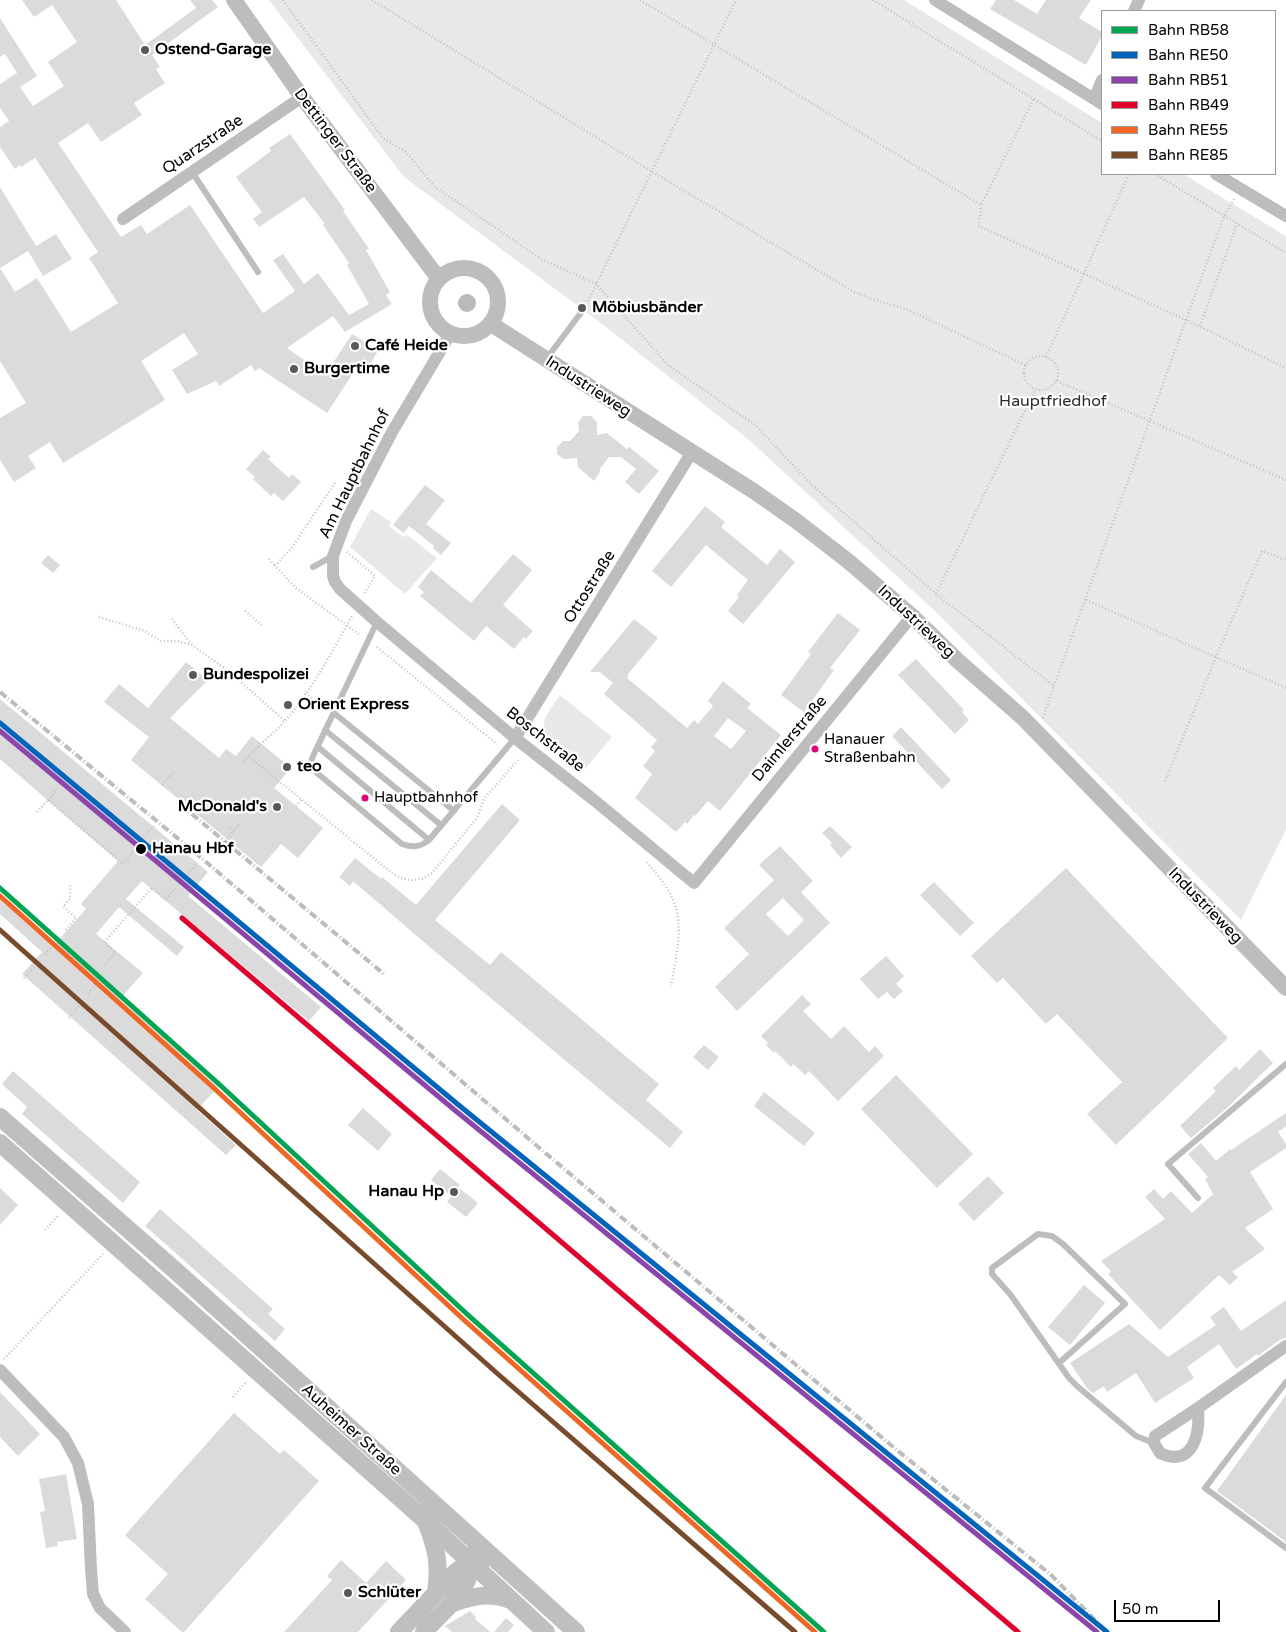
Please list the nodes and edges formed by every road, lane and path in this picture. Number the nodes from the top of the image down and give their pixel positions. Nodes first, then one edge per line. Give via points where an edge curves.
1 (234, 0) edge
2 (283, 0) edge
3 (372, 0) edge
4 (640, 0) edge
5 (736, 0) edge
6 (873, 0) edge
7 (935, 0) edge
8 (713, 45) junction
9 (1101, 85) edge
10 (302, 97) junction
11 (1034, 98) junction
12 (1098, 101) edge
13 (1101, 140) edge
14 (651, 171) junction
15 (192, 172) junction
16 (1130, 175) edge
17 (1157, 175) edge
18 (1218, 175) edge
19 (1241, 189) junction
20 (981, 205) junction
21 (1224, 216) junction
22 (1286, 216) edge
23 (123, 219) dead end
24 (1237, 224) junction
25 (1286, 253) edge
26 (258, 272) dead end
27 (1083, 274) junction
28 (439, 280) junction
29 (596, 284) junction
30 (583, 310) joint
31 (1186, 320) junction
32 (491, 324) junction
33 (1200, 326) junction
34 (450, 333) junction
35 (1046, 357) junction
36 (546, 359) junction
37 (1025, 365) junction
38 (1286, 368) edge
39 (1057, 381) junction
40 (1035, 390) junction
41 (1149, 422) junction
42 (692, 452) junction
43 (1286, 480) edge
44 (336, 483) dead end
45 (346, 551) dead end
46 (333, 556) junction
47 (269, 559) dead end
48 (1286, 560) edge
49 (275, 566) junction
50 (314, 567) dead end
51 (282, 573) junction
52 (277, 578) dead end
53 (936, 594) junction
54 (1086, 600) junction
55 (358, 605) junction
56 (245, 611) dead end
57 (912, 616) junction
58 (99, 617) dead end
59 (172, 619) dead end
60 (378, 622) junction
61 (347, 625) junction
62 (263, 626) dead end
63 (369, 641) junction
64 (192, 646) junction
65 (1216, 657) junction
66 (1054, 686) junction
67 (1286, 688) edge
68 (305, 694) junction
69 (329, 701) dead end
70 (334, 713) junction
71 (285, 721) junction
72 (326, 730) junction
73 (1037, 734) junction
74 (515, 738) junction
75 (318, 747) junction
76 (506, 750) junction
77 (518, 760) junction
78 (523, 760) dead end
79 (243, 762) dead end
80 (174, 771) dead end
81 (168, 778) junction
82 (173, 781) dead end
83 (1166, 781) dead end
84 (162, 785) dead end
85 (57, 789) dead end
86 (484, 798) dead end
87 (209, 799) dead end
88 (48, 800) junction
89 (302, 800) dead end
90 (195, 804) dead end
91 (296, 806) dead end
92 (201, 809) junction
93 (454, 811) junction
94 (37, 812) dead end
95 (197, 814) dead end
96 (239, 824) dead end
97 (441, 825) junction
98 (154, 826) dead end
99 (230, 828) dead end
100 (234, 830) junction
101 (149, 832) junction
102 (152, 835) dead end
103 (144, 837) dead end
104 (227, 839) dead end
105 (428, 840) junction
106 (133, 852) dead end
107 (128, 858) junction
108 (132, 861) dead end
109 (646, 861) dead end
110 (198, 863) dead end
111 (188, 866) dead end
112 (192, 869) junction
113 (188, 874) dead end
114 (70, 883) dead end
115 (694, 883) joint
116 (176, 888) dead end
117 (167, 890) dead end
118 (172, 894) junction
119 (72, 923) junction
120 (75, 926) dead end
121 (66, 930) dead end
122 (56, 942) dead end
123 (50, 948) junction
124 (54, 951) dead end
125 (45, 954) dead end
126 (107, 954) dead end
127 (111, 957) junction
128 (36, 965) dead end
129 (105, 965) dead end
130 (1264, 967) junction
131 (30, 971) junction
132 (34, 975) dead end
133 (24, 978) dead end
134 (99, 980) dead end
135 (1286, 981) edge
136 (671, 986) dead end
137 (1286, 988) edge
138 (88, 993) dead end
139 (80, 1005) dead end
140 (69, 1018) dead end
141 (1286, 1064) edge
142 (0, 1117) edge
143 (0, 1143) edge
144 (1198, 1198) dead end
145 (64, 1210) dead end
146 (127, 1229) junction
147 (45, 1230) dead end
148 (113, 1244) junction
149 (1286, 1346) edge
150 (0, 1360) edge
151 (1059, 1363) junction
152 (0, 1370) edge
153 (256, 1371) junction
154 (1286, 1382) edge
155 (232, 1397) dead end
156 (1198, 1408) junction
157 (1154, 1443) junction
158 (426, 1521) junction
159 (467, 1535) junction
160 (1286, 1548) edge
161 (472, 1563) junction
162 (499, 1564) junction
163 (436, 1593) junction
164 (515, 1602) junction
165 (452, 1603) junction
166 (125, 1632) edge
167 (399, 1632) edge
168 (424, 1632) edge
169 (546, 1632) edge
170 (576, 1632) edge

1 - 10 street, Dettinger Straße
2 - 29 path via 383,138 406,152 434,186 541,260
3 - 14 path
4 - 8 path
5 - 8 path
6 - 11 path
7 - 12 street
8 - 14 path
8 - 20 path
9 - 12 street
10 - 15 street, Quarzstraße
10 - 28 street, Dettinger Straße
11 - 13 path
11 - 20 path
14 - 29 path
14 - 37 path via 854,292 906,309
15 - 23 street, Quarzstraße
15 - 26 lane
16 - 27 path
17 - 21 path
18 - 19 street
19 - 21 path
19 - 22 street
20 - 27 path via 979,226
21 - 24 path
21 - 31 path
24 - 25 path
24 - 33 path
27 - 31 path
27 - 35 path
28 - 32 street via 446,273 468,268 489,278 499,302
28 - 34 street via 434,286 431,309 435,320
29 - 30 path
29 - 53 path via 668,365 754,424 812,485
30 - 36 lane
31 - 33 path
31 - 41 path
32 - 34 street via 478,334
32 - 36 street, Industrieweg
33 - 38 path
34 - 46 street, Am Hauptbahnhof via 384,448 346,521
35 - 37 path via 1037,356
35 - 39 path via 1054,362
36 - 42 street, Industrieweg
37 - 40 path via 1023,376
39 - 40 path via 1051,388
39 - 41 path
40 - 53 path
41 - 43 path
41 - 54 path
42 - 57 street, Industrieweg via 795,520
42 - 74 street, Ottostraße
44 - 49 path via 291,549
45 - 55 path via 375,576
46 - 50 lane
46 - 55 street, Am Hauptbahnhof via 336,582
47 - 49 path
48 - 65 path via 1262,551
49 - 51 path
51 - 52 path
51 - 61 path via 296,588
53 - 66 path
54 - 65 path
54 - 66 path
55 - 60 street, Am Hauptbahnhof
55 - 61 path
56 - 62 path
57 - 73 street, Industrieweg
57 - 115 street, Daimlerstraße
58 - 64 path via 145,631 160,642
59 - 64 path
60 - 63 lane
60 - 74 street, Boschstraße
61 - 63 path
61 - 68 path
63 - 70 lane
63 - 76 path
64 - 71 path via 226,669
65 - 67 path
65 - 83 path
66 - 73 path
68 - 69 path via 323,705
68 - 71 path
70 - 72 lane
70 - 93 lane
71 - 79 path
72 - 75 lane
72 - 97 lane
73 - 130 street, Industrieweg
74 - 76 lane
74 - 115 street, Boschstraße
75 - 105 lane
75 - 105 lane via 312,762 317,773 402,844 416,846
76 - 77 path
76 - 93 lane
77 - 78 path
77 - 86 path
80 - 81 path
81 - 82 path
81 - 84 path
85 - 88 path
87 - 92 path
88 - 94 path
88 - 107 path via 123,864
89 - 91 path
90 - 92 path
92 - 95 path
93 - 97 lane
96 - 100 path
97 - 105 lane
98 - 101 path
99 - 100 path
100 - 104 path
101 - 102 path
101 - 103 path
106 - 107 path
107 - 108 path
109 - 136 path via 667,888 680,923
110 - 112 path
111 - 112 path
112 - 113 path
114 - 119 path via 70,898 63,906 76,918
116 - 118 path
117 - 118 path
118 - 127 path via 166,900 152,888 104,942 115,952
119 - 120 path
119 - 121 path
122 - 123 path
123 - 124 path
123 - 125 path
126 - 127 path
127 - 129 path
128 - 131 path
130 - 135 street
130 - 137 street, Industrieweg
131 - 132 path
131 - 133 path
134 - 138 path
139 - 140 path
141 - 144 lane via 1168,1164
142 - 146 main road, Auheimer Straße
143 - 148 main road, Auheimer Straße
145 - 147 path
146 - 148 street
146 - 159 main road, Auheimer Straße
148 - 150 path via 6,1358
148 - 153 main road, Auheimer Straße
149 - 156 street
151 - 151 lane via 992,1274 992,1268 1038,1234 1052,1236 1063,1244 1125,1304
151 - 157 lane via 1077,1386 1136,1436
152 - 166 street via 64,1437 78,1463 88,1504 93,1594 100,1608
153 - 155 path
153 - 158 main road, Auheimer Straße
154 - 160 lane via 1205,1488
156 - 157 street via 1156,1436
156 - 157 street via 1198,1428 1189,1452 1173,1457 1160,1454
158 - 161 main road, Auheimer Straße
158 - 163 main road via 438,1563
159 - 161 main road
159 - 162 main road, Auheimer Straße
161 - 162 main road
161 - 163 main road via 460,1568
161 - 164 main road, Auheimer Straße
161 - 165 main road via 469,1578
162 - 170 main road, Auheimer Straße
163 - 167 main road
164 - 165 main road via 487,1594
164 - 169 main road, Auheimer Straße
165 - 168 main road

